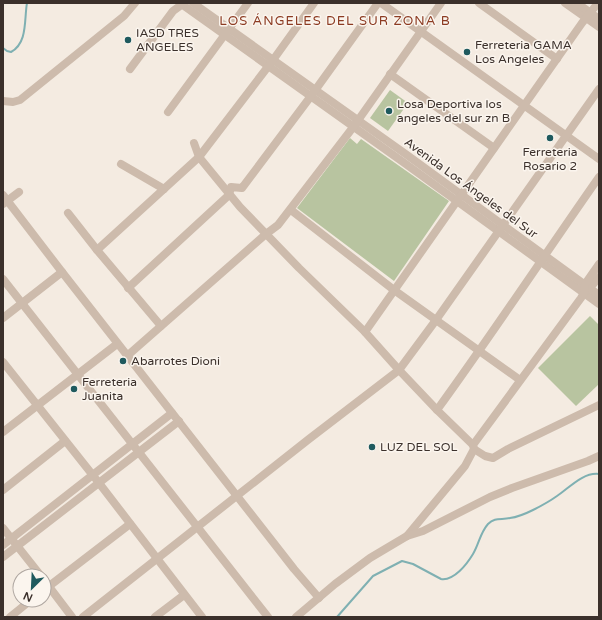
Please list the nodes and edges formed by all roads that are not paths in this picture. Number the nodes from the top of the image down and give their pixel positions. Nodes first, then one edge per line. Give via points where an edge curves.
1 (135, 3) edge
2 (193, 3) edge
3 (248, 3) edge
4 (314, 3) edge
5 (378, 3) edge
6 (381, 3) edge
7 (441, 3) edge
8 (480, 3) edge
9 (565, 3) edge
10 (577, 3) edge
11 (598, 3) edge
12 (179, 5) edge
13 (588, 15) junction
14 (599, 19) edge
15 (599, 27) edge
16 (227, 32) junction
17 (421, 32) junction
18 (558, 59) junction
19 (271, 63) junction
20 (130, 68) dead end
21 (390, 74) junction
22 (599, 89) edge
23 (313, 93) junction
24 (3, 101) edge
25 (524, 106) junction
26 (168, 112) dead end
27 (356, 123) junction
28 (566, 135) junction
29 (194, 143) dead end
30 (494, 148) junction
31 (199, 157) junction
32 (599, 159) edge
33 (121, 164) dead end
34 (599, 177) edge
35 (164, 189) junction
36 (19, 192) dead end
37 (229, 195) junction
38 (459, 198) junction
39 (5, 200) edge
40 (291, 210) junction
41 (68, 213) dead end
42 (501, 228) junction
43 (266, 234) junction
44 (97, 250) junction
45 (542, 258) junction
46 (599, 264) edge
47 (62, 272) junction
48 (599, 277) edge
49 (3, 279) edge
50 (128, 288) junction
51 (587, 289) junction
52 (394, 290) junction
53 (599, 295) edge
54 (22, 303) junction
55 (599, 304) edge
56 (3, 318) edge
57 (436, 320) junction
58 (161, 326) junction
59 (365, 332) junction
60 (117, 344) junction
61 (479, 351) junction
62 (127, 356) junction
63 (3, 362) edge
64 (399, 370) junction
65 (6, 373) edge
66 (77, 374) junction
67 (520, 380) junction
68 (36, 405) junction
69 (599, 405) edge
70 (437, 410) junction
71 (172, 413) junction
72 (179, 421) junction
73 (3, 432) edge
74 (65, 441) junction
75 (132, 444) junction
76 (473, 447) junction
77 (138, 452) junction
78 (599, 456) edge
79 (93, 475) junction
80 (99, 483) junction
81 (3, 490) edge
82 (238, 496) junction
83 (130, 524) junction
84 (3, 528) edge
85 (197, 528) junction
86 (407, 536) junction
87 (11, 539) junction
88 (3, 545) edge
89 (17, 546) junction
90 (3, 557) edge
91 (157, 559) junction
92 (35, 568) edge
93 (52, 581) edge
94 (52, 592) edge
95 (184, 595) junction
96 (319, 598) junction
97 (21, 608) edge
98 (10, 617) edge
99 (72, 617) edge
100 (83, 617) edge
101 (155, 617) edge
102 (202, 617) edge
103 (268, 617) edge
104 (296, 617) edge

1 - 24 street via 124,16 20,100
2 - 16 street, Avenida Los Ángeles del Sur
3 - 16 street
4 - 19 street
5 - 23 street
6 - 17 street
7 - 17 street
8 - 18 street
9 - 13 street
10 - 13 street
11 - 13 street
12 - 16 street, Avenida Los Ángeles del Sur
12 - 20 street
13 - 14 street
13 - 15 street
13 - 18 street
16 - 19 street, Avenida Los Ángeles del Sur
16 - 26 street
17 - 21 street
17 - 25 street
18 - 25 street
19 - 23 street, Avenida Los Ángeles del Sur
19 - 31 street
21 - 27 street
21 - 30 street
22 - 28 street
23 - 27 street, Avenida Los Ángeles del Sur
23 - 37 street via 242,188 232,187
25 - 28 street
25 - 30 street
27 - 38 street, Avenida Los Ángeles del Sur
27 - 40 street
28 - 32 street
28 - 42 street
29 - 31 street
30 - 38 street
31 - 35 street
31 - 37 street
33 - 35 street
34 - 45 street
35 - 44 street
36 - 39 street
37 - 43 street
37 - 50 street
38 - 42 street, Avenida Los Ángeles del Sur
38 - 52 street
39 - 47 street
40 - 43 street
40 - 52 street
41 - 44 street
42 - 45 street, Avenida Los Ángeles del Sur
42 - 57 street
43 - 58 street
43 - 59 street
44 - 50 street
45 - 51 street, Avenida Los Ángeles del Sur
45 - 61 street
46 - 51 street
47 - 54 street
47 - 60 street
48 - 51 street
49 - 54 street
50 - 58 street
51 - 53 street
51 - 55 street
51 - 67 street
52 - 57 street
52 - 59 street
54 - 56 street
54 - 66 street
57 - 61 street
57 - 64 street
58 - 62 street
59 - 64 street
60 - 62 street
60 - 66 street
61 - 67 street
61 - 70 street
62 - 71 street
63 - 65 street
64 - 70 street
64 - 82 street
65 - 68 street
66 - 68 street
66 - 75 street
67 - 76 street
68 - 73 street
68 - 74 street
69 - 76 street via 493,458 485,456
70 - 76 street
71 - 72 street
71 - 75 street
72 - 77 street
72 - 82 street
74 - 79 street
74 - 81 street
75 - 77 street
75 - 79 street
76 - 86 street via 465,466
77 - 80 street
77 - 85 street
78 - 86 street via 512,488 423,531
79 - 80 street
79 - 87 street
80 - 83 street
80 - 89 street
82 - 85 street
82 - 96 street
83 - 91 street
83 - 93 street
84 - 87 street
85 - 91 street
85 - 103 street
86 - 96 street via 370,558
87 - 88 street
87 - 89 street
89 - 90 street
89 - 92 street
91 - 95 street
91 - 100 street
94 - 99 street
95 - 101 street
95 - 102 street
96 - 104 street
97 - 98 street

